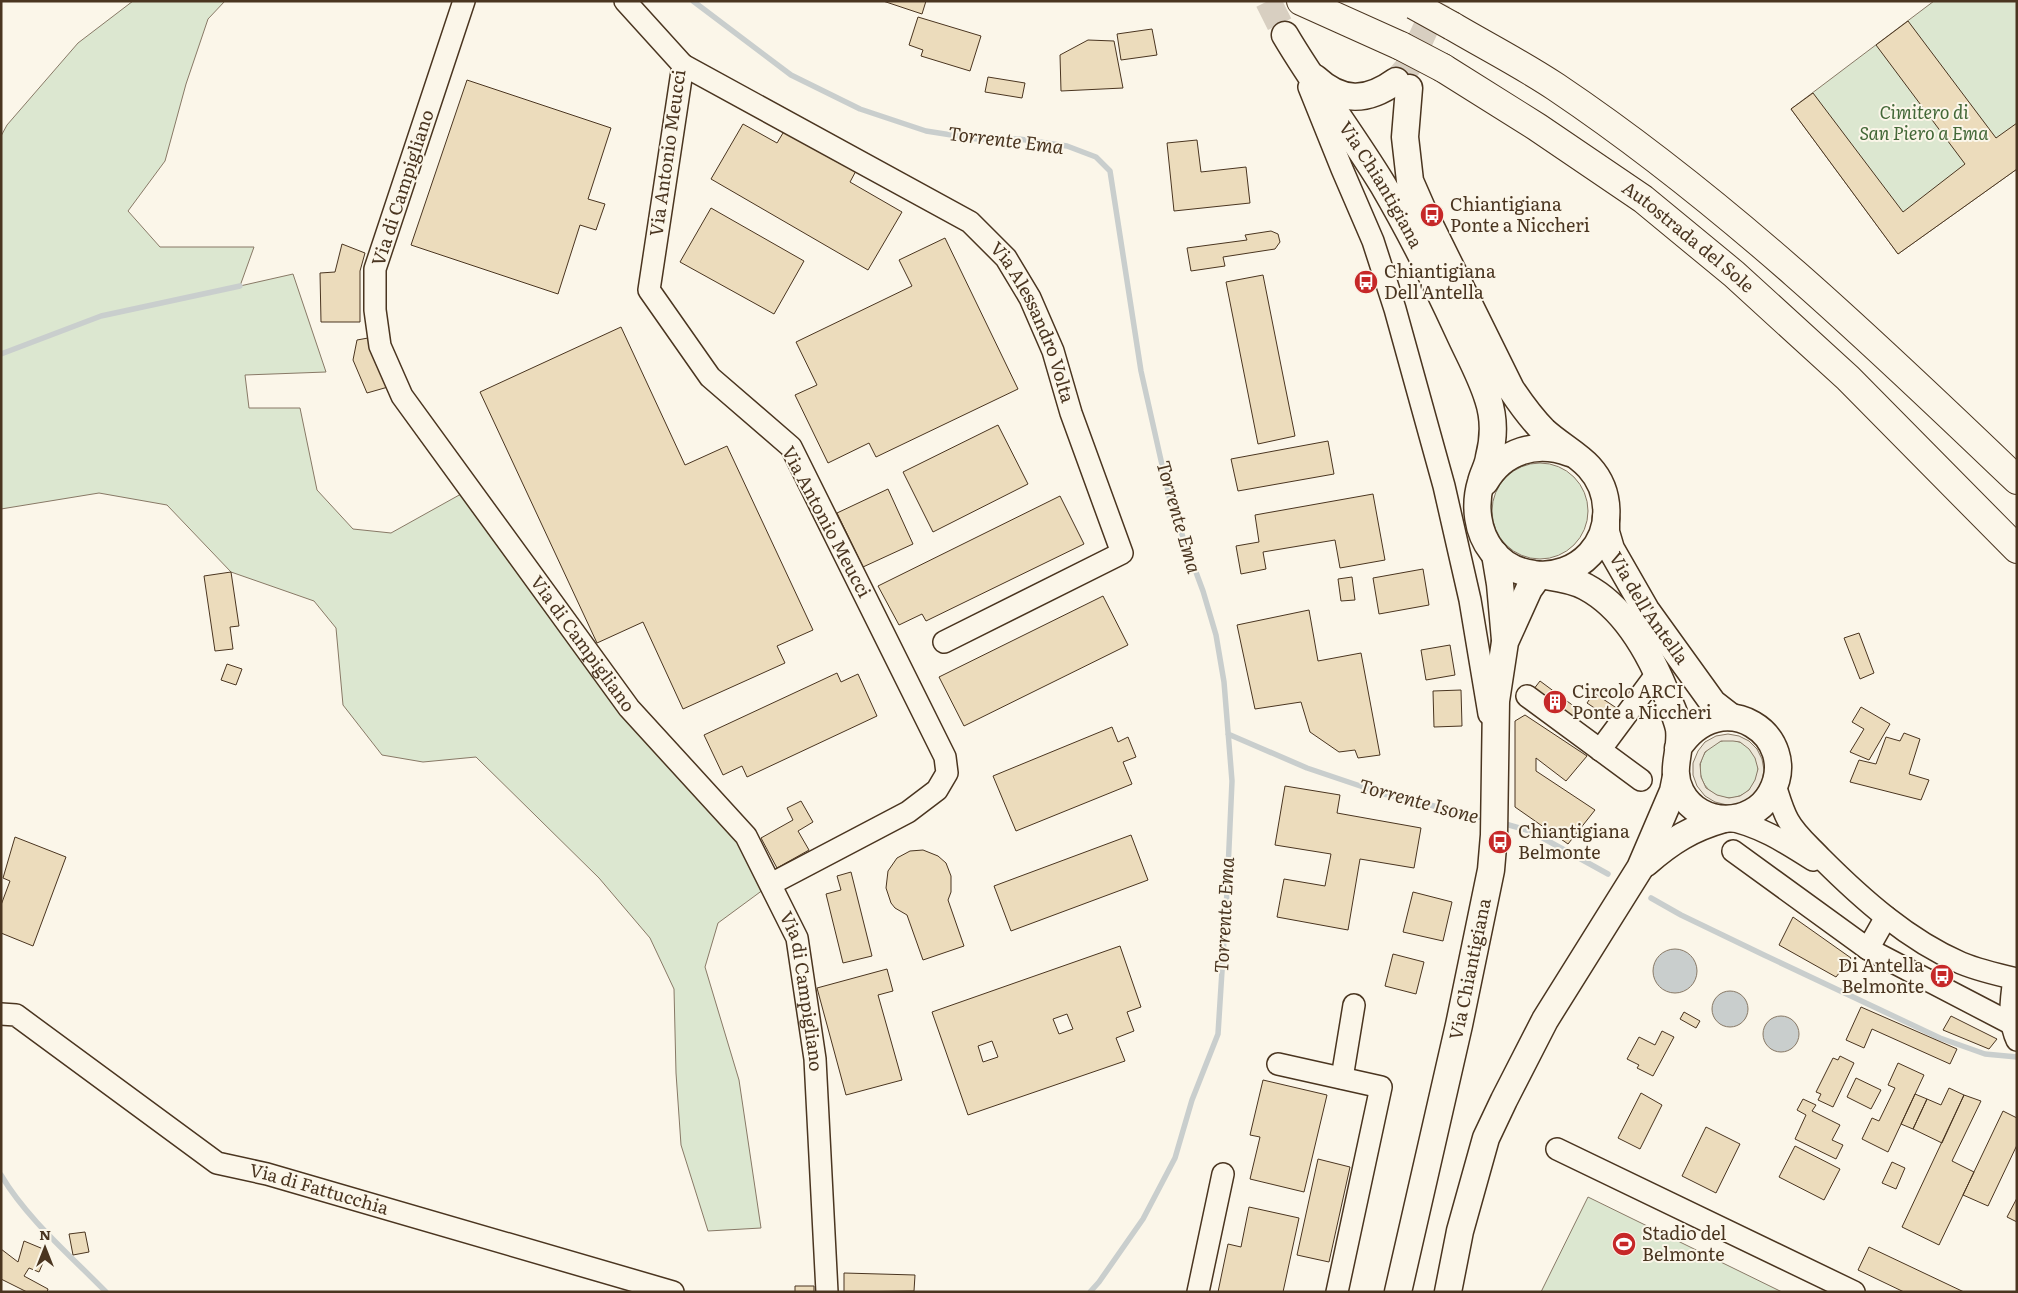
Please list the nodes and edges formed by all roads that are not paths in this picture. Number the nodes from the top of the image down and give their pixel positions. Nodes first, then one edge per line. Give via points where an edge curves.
1 (464, 1) edge
2 (626, 1) edge
3 (1301, 1) edge
4 (1411, 3) edge
5 (1285, 35) tunnel mouth
6 (683, 65) junction
7 (1305, 69) junction
8 (1571, 453) junction
9 (2017, 480) edge
10 (1444, 486) junction
11 (1478, 510) junction
12 (1607, 512) junction
13 (2017, 549) edge
14 (1495, 554) junction
15 (1541, 575) junction
16 (944, 642) dead end
17 (1505, 642) junction
18 (1658, 672) junction
19 (1526, 696) dead end
20 (1731, 717) junction
21 (1494, 742) junction
22 (1678, 748) junction
23 (1600, 750) junction
24 (1676, 776) junction
25 (1641, 780) dead end
26 (1775, 785) junction
27 (1724, 819) junction
28 (1733, 851) dead end
29 (1639, 869) junction
30 (1838, 876) junction
31 (771, 884) junction
32 (1886, 916) junction
33 (1868, 949) junction
34 (2016, 979) edge
35 (1354, 1005) dead end
36 (1, 1014) edge
37 (2014, 1032) edge
38 (1278, 1064) dead end
39 (1342, 1078) junction
40 (1557, 1149) dead end
41 (1223, 1174) dead end
42 (673, 1292) edge
43 (828, 1292) edge
44 (1198, 1292) edge
45 (1337, 1292) edge
46 (1398, 1292) edge
47 (1448, 1292) edge
48 (1854, 1292) edge

1 - 31 street, Via di Campigliano via 375,269 380,346 402,396 629,708 746,836
2 - 6 street, Via Antonio Meucci
3 - 13 highway, Autostrada del Sole, bridge via 1443,68 1643,199 1734,274 1848,378
4 - 9 highway, bridge via 1563,92 1640,146 1760,242 1876,345
5 - 7 main road, Via Chiantigiana
6 - 16 street, Via Alessandro Volta via 970,222 1006,258 1030,298 1053,351 1071,413 1122,553
6 - 31 street, Via Antonio Meucci via 648,290 710,377 791,447 945,757 947,773 937,790 908,812
7 - 8 main road, Via Chiantigiana via 1328,90 1350,96 1363,97 1403,84 1410,180 1424,213 1510,389 1537,424
7 - 10 street via 1376,250
7 - 11 main road, Via Chiantigiana via 1383,186 1443,298 1489,401 1493,432 1488,462 1480,483
8 - 11 main road, Via Chiantigiana via 1535,447 1511,455 1489,474
8 - 12 main road, Via Chiantigiana via 1588,466 1598,480 1605,495
10 - 11 street via 1459,505
10 - 21 street via 1470,600
11 - 14 main road, Via Chiantigiana via 1483,536
12 - 15 main road, Via Chiantigiana via 1601,537 1588,556 1565,571
12 - 20 main road, Via dell'Antella via 1606,532 1611,549 1646,610 1713,703
14 - 15 main road, Via Chiantigiana via 1516,570
14 - 17 main road, Via Chiantigiana
15 - 17 main road, Via Chiantigiana via 1530,589
15 - 18 main road, Via dell'Antella via 1585,586 1606,600 1634,632
17 - 21 main road, Via Chiantigiana via 1497,689
18 - 22 main road, Via dell'Antella via 1676,718
18 - 23 street
19 - 23 street
20 - 22 main road via 1699,725
20 - 26 main road, Via dell'Antella via 1753,724 1770,740 1778,762
21 - 46 main road, Via Chiantigiana via 1493,856 1486,900
22 - 24 main road, Via dell'Antella
23 - 25 street
24 - 27 main road, Via dell'Antella via 1682,794 1695,809
24 - 29 main road via 1673,791
26 - 27 main road, Via dell'Antella via 1758,808 1739,818
26 - 30 street, Via dell'Antella via 1789,822
27 - 29 main road via 1676,839
27 - 30 street, Via dell'Antella via 1763,830
28 - 33 street
29 - 47 main road via 1545,1020 1486,1138 1460,1231
30 - 32 street, Via dell'Antella
31 - 43 street, Via di Campigliano via 797,938 815,1059
32 - 33 street
32 - 34 street, Via dell'Antella via 1911,936 1963,964
33 - 37 street
34 - 37 street via 2012,996
35 - 39 street
36 - 42 street, Via di Fattucchia via 16,1015 217,1163 277,1177
38 - 39 street
39 - 45 street via 1381,1087
40 - 48 street
41 - 44 street

